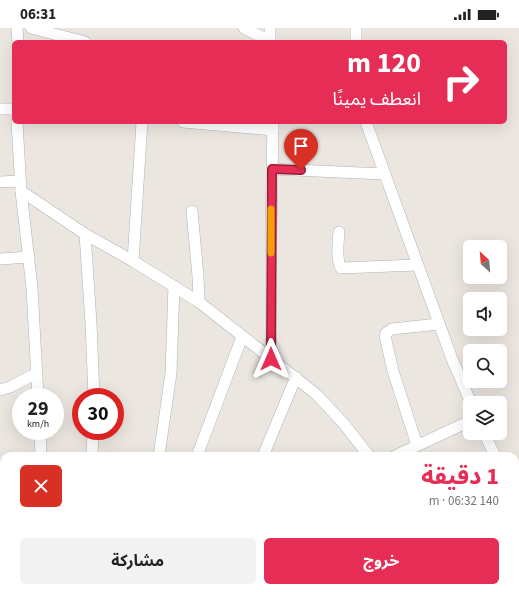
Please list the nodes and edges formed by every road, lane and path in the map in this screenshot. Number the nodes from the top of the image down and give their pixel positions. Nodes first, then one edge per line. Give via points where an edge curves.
1 (17, 28) edge
2 (31, 28) edge
3 (244, 28) edge
4 (270, 28) edge
5 (356, 28) edge
6 (18, 40) edge
7 (77, 40) edge
8 (268, 40) edge
9 (270, 40) edge
10 (356, 40) edge
11 (12, 108) edge
12 (0, 109) edge
13 (17, 124) edge
14 (142, 124) edge
15 (228, 124) edge
16 (367, 124) edge
17 (273, 126) edge
18 (272, 169) junction
19 (384, 174) junction
20 (0, 182) edge
21 (20, 186) junction
22 (192, 211) dead end
23 (339, 232) dead end
24 (85, 234) junction
25 (29, 257) junction
26 (0, 259) edge
27 (133, 260) junction
28 (417, 265) junction
29 (174, 286) junction
30 (199, 302) junction
31 (439, 324) junction
32 (242, 337) junction
33 (271, 359) junction
34 (37, 373) junction
35 (296, 377) junction
36 (38, 388) edge
37 (94, 388) edge
38 (0, 390) edge
39 (468, 396) edge
40 (463, 424) edge
41 (40, 440) edge
42 (93, 440) edge
43 (487, 440) edge
44 (417, 445) junction
45 (41, 452) edge
46 (92, 452) edge
47 (160, 452) edge
48 (199, 452) edge
49 (265, 452) edge
50 (366, 452) edge
51 (403, 452) edge
52 (493, 452) edge

1 - 6 street
2 - 7 street
3 - 8 street
4 - 9 street
5 - 10 street
11 - 12 street
13 - 21 street
14 - 27 street
15 - 17 street
16 - 19 street
17 - 18 street
18 - 19 street
18 - 33 street
19 - 28 street
20 - 21 street
21 - 24 street
21 - 25 street
22 - 30 street
23 - 28 street via 341,268
24 - 27 street
24 - 37 street
25 - 26 street
25 - 34 street
27 - 29 street
28 - 31 street
29 - 30 street
29 - 47 street via 171,373
30 - 32 street
31 - 39 street
31 - 44 street via 392,329 386,333 393,371
32 - 33 street
32 - 48 street
33 - 35 street
34 - 36 street
34 - 38 street via 10,388
35 - 49 street
35 - 50 street via 344,424
40 - 44 street
41 - 45 street
42 - 46 street
43 - 52 street
44 - 51 street

